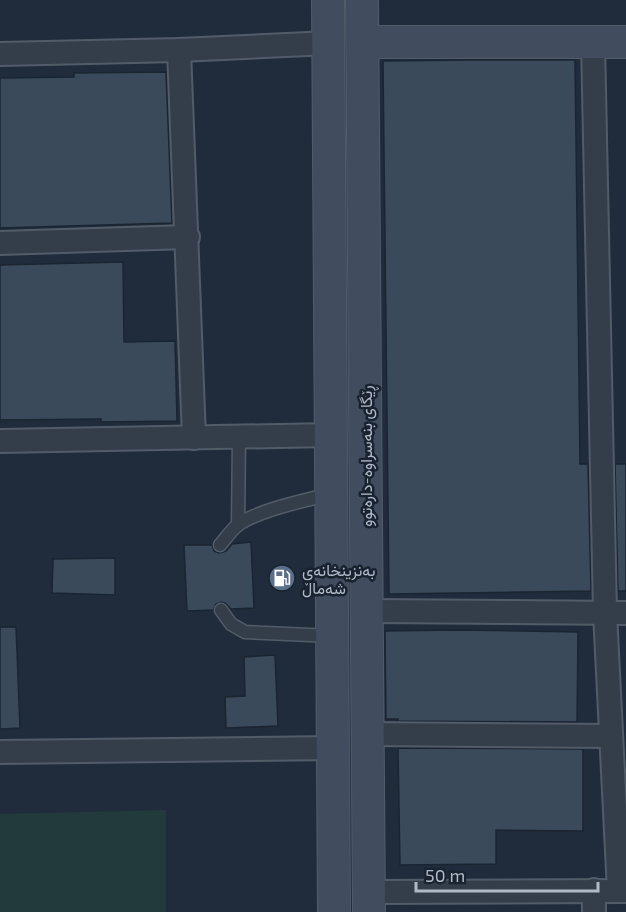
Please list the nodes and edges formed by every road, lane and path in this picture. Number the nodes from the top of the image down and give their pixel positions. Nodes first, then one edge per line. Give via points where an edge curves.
1 (328, 0) edge
2 (363, 0) edge
3 (363, 42) junction
4 (626, 42) edge
5 (329, 43) junction
6 (593, 43) junction
7 (179, 50) junction
8 (0, 54) edge
9 (188, 237) junction
10 (0, 243) edge
11 (331, 435) junction
12 (194, 438) junction
13 (239, 438) junction
14 (0, 441) edge
15 (331, 494) junction
16 (238, 525) junction
17 (220, 545) dead end
18 (220, 610) dead end
19 (366, 611) junction
20 (615, 613) edge
21 (332, 636) junction
22 (367, 694) junction
23 (332, 695) junction
24 (368, 734) junction
25 (610, 735) junction
26 (333, 748) junction
27 (0, 752) edge
28 (622, 891) edge
29 (594, 901) edge
30 (369, 902) edge
31 (334, 912) edge

1 - 5 street, ڕێگای بنەسراوە-دارەتوو
2 - 3 street, ڕێگای بنەسراوە-دارەتوو
3 - 6 street
3 - 19 street, ڕێگای بنەسراوە-دارەتوو
4 - 6 street
5 - 7 street
5 - 11 street, ڕێگای بنەسراوە-دارەتوو
6 - 20 street
7 - 8 street
7 - 9 street
9 - 10 street
9 - 12 street
11 - 13 street
11 - 15 street, ڕێگای بنەسراوە-دارەتوو
12 - 13 street
12 - 14 street
13 - 16 lane
15 - 16 lane via 291,504
15 - 21 street, ڕێگای بنەسراوە-دارەتوو
16 - 17 lane
18 - 21 lane via 244,632
19 - 20 street
19 - 22 street, ڕێگای بنەسراوە-دارەتوو
20 - 25 street
21 - 23 street, ڕێگای بنەسراوە-دارەتوو
22 - 23 street
22 - 24 street, ڕێگای بنەسراوە-دارەتوو
23 - 26 street, ڕێگای بنەسراوە-دارەتوو
24 - 25 street
24 - 30 street, ڕێگای بنەسراوە-دارەتوو
25 - 28 street
26 - 27 street
26 - 31 street, ڕێگای بنەسراوە-دارەتوو
28 - 29 street
29 - 30 street

